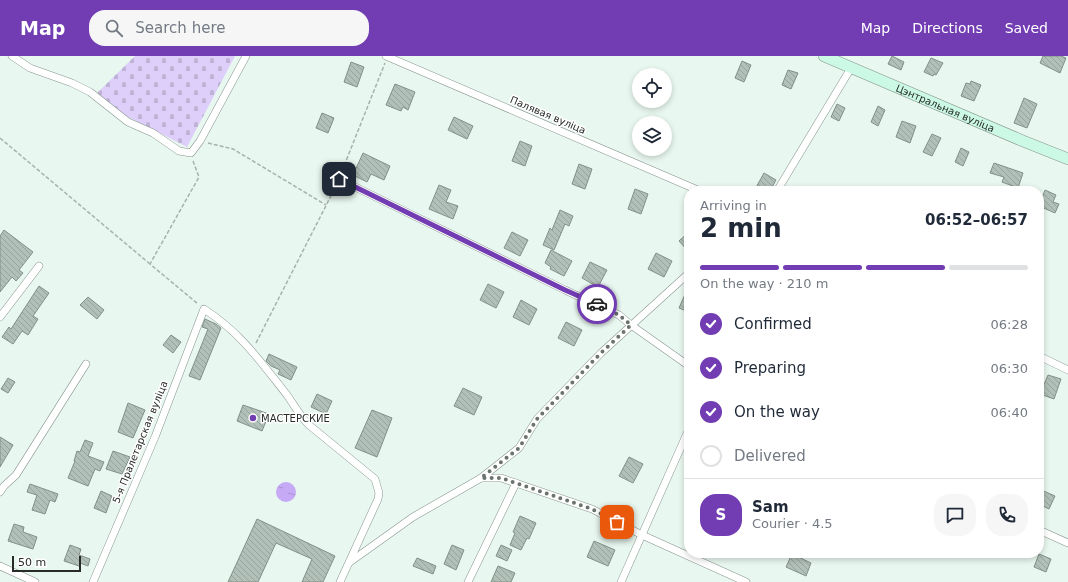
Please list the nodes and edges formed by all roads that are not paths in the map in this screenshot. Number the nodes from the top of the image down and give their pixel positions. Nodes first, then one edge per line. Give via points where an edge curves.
1 (12, 56) edge
2 (246, 56) edge
3 (387, 56) edge
4 (824, 56) edge
5 (851, 68) junction
6 (1068, 159) edge
7 (339, 179) road end
8 (688, 186) edge
9 (780, 186) edge
10 (39, 266) dead end
11 (684, 277) edge
12 (0, 317) edge
13 (631, 325) junction
14 (1044, 358) edge
15 (684, 362) edge
16 (86, 364) dead end
17 (1068, 370) edge
18 (684, 440) edge
19 (481, 478) junction
20 (516, 483) junction
21 (0, 492) edge
22 (1044, 532) edge
23 (642, 535) junction
24 (1068, 543) edge
25 (684, 554) edge
26 (693, 558) edge
27 (349, 563) junction
28 (0, 566) edge
29 (35, 582) edge
30 (93, 582) edge
31 (340, 582) edge
32 (468, 582) edge
33 (621, 582) edge
34 (746, 582) edge

1 - 2 street via 30,68 90,92 128,122 153,133 179,151 191,153
3 - 8 street, Палявая вуліца
4 - 5 street, Цэнтральная вуліца
5 - 6 street, Цэнтральная вуліца
5 - 9 street
7 - 13 street via 598,304
10 - 12 street
11 - 13 street
13 - 15 street
13 - 19 street via 537,419 519,448
14 - 17 street
16 - 21 street via 16,475
18 - 23 street
19 - 20 street via 501,478
19 - 27 street via 413,517
20 - 23 street via 592,509
20 - 32 street
22 - 24 street
23 - 25 street
23 - 33 street
26 - 34 street
27 - 30 street, 5-я Пралетарская вуліца via 378,499 375,479 309,425 252,350 218,318 204,309 155,437
27 - 31 street
28 - 29 street

